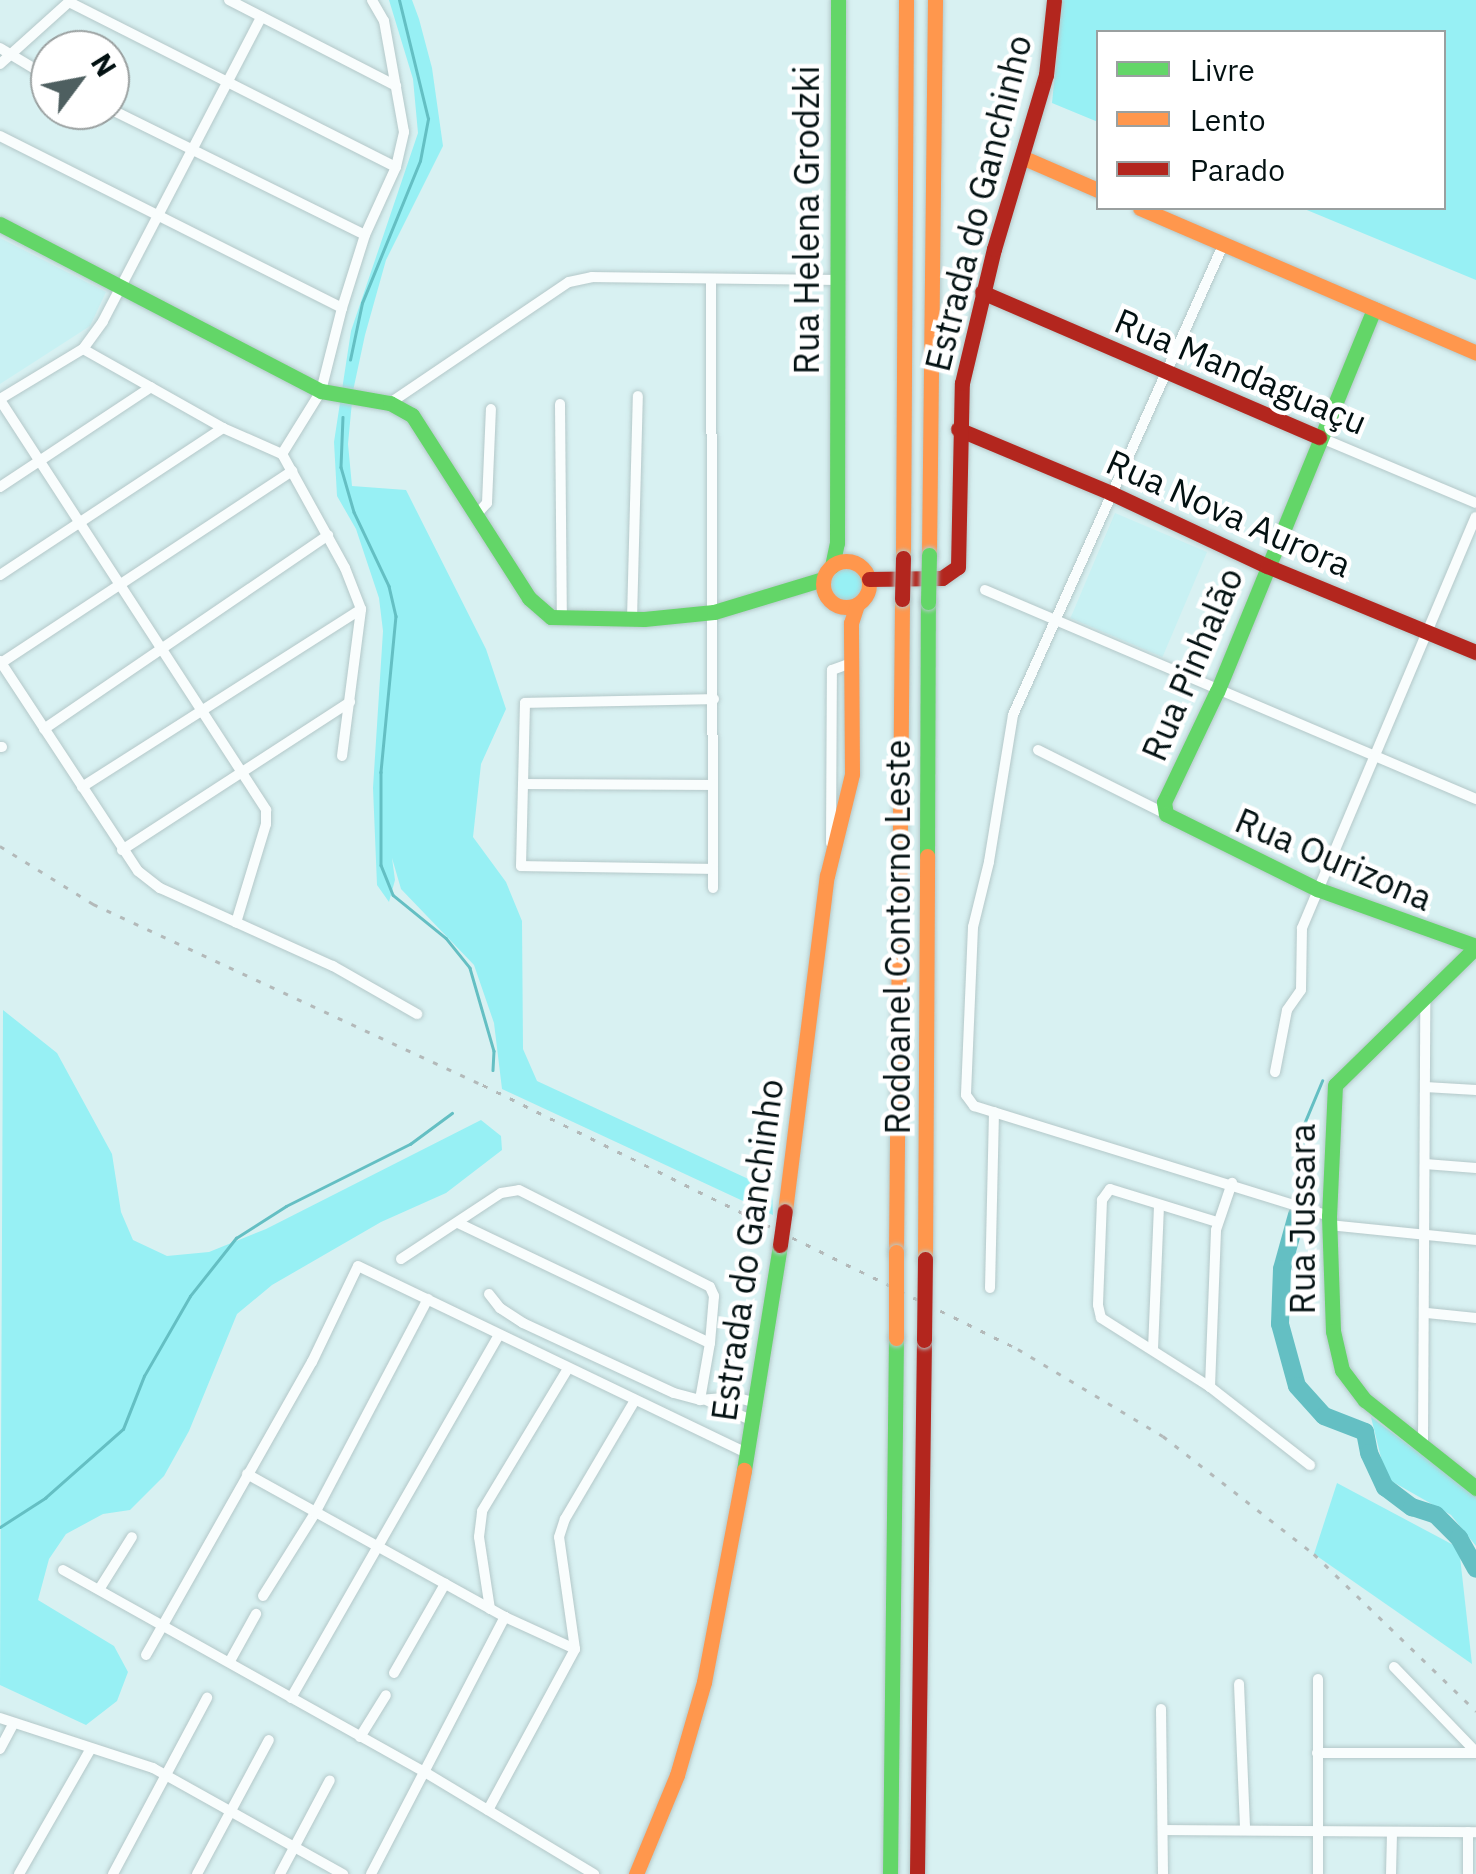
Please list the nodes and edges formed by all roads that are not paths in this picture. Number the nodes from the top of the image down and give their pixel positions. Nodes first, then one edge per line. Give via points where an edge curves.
1 (228, 0) edge
2 (372, 0) edge
3 (838, 0) edge
4 (906, 0) edge
5 (935, 0) edge
6 (1054, 0) edge
7 (70, 1) edge
8 (261, 17) junction
9 (3, 56) edge
10 (30, 69) edge
11 (226, 84) junction
12 (396, 86) junction
13 (130, 120) edge
14 (0, 136) edge
15 (191, 151) junction
16 (1022, 157) junction
17 (396, 167) junction
18 (1096, 189) edge
19 (1145, 210) edge
20 (158, 217) junction
21 (0, 224) edge
22 (365, 235) junction
23 (1224, 244) junction
24 (711, 279) junction
25 (836, 280) junction
26 (123, 288) junction
27 (982, 292) junction
28 (342, 308) junction
29 (1374, 308) junction
30 (83, 349) junction
31 (1476, 353) edge
32 (1166, 372) junction
33 (152, 387) junction
34 (320, 391) junction
35 (638, 396) dead end
36 (0, 400) edge
37 (390, 403) junction
38 (560, 404) dead end
39 (492, 409) dead end
40 (224, 428) junction
41 (958, 429) junction
42 (1319, 437) junction
43 (834, 440) junction
44 (282, 454) junction
45 (38, 461) junction
46 (292, 471) junction
47 (0, 487) edge
48 (1112, 493) junction
49 (1476, 504) edge
50 (477, 514) junction
51 (1476, 516) edge
52 (77, 523) junction
53 (328, 535) junction
54 (852, 562) junction
55 (1266, 566) junction
56 (0, 575) edge
57 (869, 579) junction
58 (823, 580) junction
59 (120, 588) junction
60 (985, 590) dead end
61 (849, 606) junction
62 (361, 609) junction
63 (714, 612) junction
64 (562, 618) junction
65 (632, 619) junction
66 (1055, 623) junction
67 (1428, 632) junction
68 (162, 651) junction
69 (1476, 652) edge
70 (1, 662) edge
71 (1216, 691) junction
72 (714, 698) junction
73 (350, 702) junction
74 (202, 710) junction
75 (44, 728) junction
76 (1038, 750) dead end
77 (342, 756) dead end
78 (1374, 756) junction
79 (244, 773) junction
80 (523, 784) junction
81 (714, 785) junction
82 (82, 786) junction
83 (1476, 799) edge
84 (1169, 817) junction
85 (122, 850) junction
86 (713, 869) junction
87 (713, 888) dead end
88 (1317, 889) junction
89 (236, 923) junction
90 (1476, 946) edge
91 (1425, 993) junction
92 (417, 1014) dead end
93 (1275, 1072) dead end
94 (1425, 1087) junction
95 (1476, 1090) edge
96 (994, 1112) junction
97 (1425, 1164) junction
98 (1476, 1168) edge
99 (1232, 1183) junction
100 (1159, 1205) junction
101 (1329, 1221) junction
102 (458, 1222) junction
103 (1217, 1222) junction
104 (1426, 1236) junction
105 (1476, 1240) edge
106 (400, 1259) dead end
107 (990, 1288) dead end
108 (489, 1294) dead end
109 (428, 1299) junction
110 (1426, 1313) junction
111 (1476, 1318) edge
112 (498, 1337) junction
113 (710, 1343) junction
114 (1153, 1350) junction
115 (567, 1370) junction
116 (1210, 1387) junction
117 (725, 1397) junction
118 (704, 1401) junction
119 (634, 1402) junction
120 (756, 1403) junction
121 (722, 1410) junction
122 (754, 1420) junction
123 (1423, 1445) junction
124 (748, 1454) junction
125 (1310, 1466) dead end
126 (247, 1474) junction
127 (1476, 1488) edge
128 (314, 1513) junction
129 (132, 1537) dead end
130 (380, 1549) junction
131 (62, 1570) dead end
132 (445, 1584) junction
133 (100, 1588) junction
134 (263, 1596) dead end
135 (490, 1609) junction
136 (256, 1614) dead end
137 (506, 1617) junction
138 (164, 1623) junction
139 (575, 1649) junction
140 (146, 1655) dead end
141 (230, 1661) junction
142 (1394, 1668) dead end
143 (394, 1674) dead end
144 (1318, 1679) dead end
145 (1239, 1684) dead end
146 (386, 1695) dead end
147 (207, 1698) dead end
148 (292, 1698) junction
149 (1161, 1709) dead end
150 (0, 1718) edge
151 (13, 1724) junction
152 (360, 1737) junction
153 (269, 1740) dead end
154 (0, 1748) edge
155 (90, 1750) junction
156 (1476, 1752) edge
157 (1317, 1753) junction
158 (424, 1771) junction
159 (164, 1774) junction
160 (330, 1780) dead end
161 (488, 1810) junction
162 (231, 1812) junction
163 (1165, 1830) junction
164 (1244, 1830) junction
165 (1472, 1832) edge
166 (1318, 1833) junction
167 (1392, 1833) junction
168 (295, 1847) junction
169 (19, 1874) edge
170 (113, 1874) edge
171 (197, 1874) edge
172 (280, 1874) edge
173 (343, 1874) edge
174 (371, 1874) edge
175 (594, 1874) edge
176 (636, 1874) edge
177 (890, 1874) edge
178 (917, 1874) edge
179 (1163, 1874) edge
180 (1318, 1874) edge
181 (1392, 1874) edge
182 (1468, 1874) edge

1 - 8 street
2 - 12 street via 384,21
3 - 25 main road, Rua Helena Grodzki
4 - 177 main road, Rodoanel Contorno Leste, bridge
5 - 178 main road, Rodoanel Contorno Leste, bridge
6 - 16 main road, Estrada do Ganchinho via 1050,56
7 - 9 street
7 - 11 street
8 - 11 street
8 - 12 street
9 - 10 street
11 - 15 street
11 - 17 street
12 - 17 street via 404,132
13 - 15 street
14 - 20 street
15 - 20 street
15 - 22 street
16 - 18 main road
16 - 27 main road, Estrada do Ganchinho
17 - 22 street
19 - 23 main road
20 - 26 street
20 - 28 street
21 - 26 main road
22 - 28 street
23 - 29 main road
23 - 32 street
24 - 25 street
24 - 37 street via 569,282
24 - 63 street
25 - 43 main road, Rua Helena Grodzki
26 - 30 street
26 - 34 main road
27 - 32 main road, Rua Mandaguaçu
27 - 41 main road, Estrada do Ganchinho
28 - 34 street
29 - 31 main road
29 - 42 main road, Rua Pinhalão
30 - 33 street
30 - 36 street
32 - 42 main road, Rua Mandaguaçu
32 - 48 street
33 - 40 street
33 - 45 street
34 - 37 main road
34 - 44 street
35 - 65 street
36 - 45 street
37 - 50 main road via 412,415
38 - 64 street
39 - 50 street via 486,503
40 - 44 street
40 - 52 street
41 - 48 main road, Rua Nova Aurora
41 - 57 main road, Estrada do Ganchinho via 958,566 942,578
42 - 49 street, Rua Mandaguaçu
42 - 55 main road, Rua Pinhalão
43 - 54 main road, Rua Helena Grodzki
43 - 58 main road, Rua Helena Grodzki via 837,543
44 - 46 street
45 - 47 street
45 - 52 street
46 - 53 street
46 - 59 street
48 - 55 main road, Rua Nova Aurora
48 - 66 street
50 - 64 main road via 529,598
51 - 67 street
52 - 56 street
52 - 59 street
53 - 62 street
53 - 68 street
54 - 57 main road
54 - 58 main road
55 - 67 main road, Rua Nova Aurora
55 - 71 main road, Rua Pinhalão
57 - 61 main road via 866,596
58 - 61 main road via 830,600
58 - 63 main road
59 - 68 street
59 - 70 street
60 - 66 street
61 - 120 main road, Estrada do Ganchinho, bridge via 852,774 830,857
62 - 73 street
62 - 74 street
63 - 65 main road
63 - 72 street
64 - 65 main road
66 - 71 street
66 - 96 street via 1014,715 973,927 966,1095 974,1106
67 - 69 main road, Rua Nova Aurora
67 - 78 street
68 - 74 street
68 - 75 street
70 - 75 street
71 - 78 street
71 - 84 main road, Rua Pinhalão via 1164,802
72 - 80 street via 525,702
72 - 81 street
73 - 77 street
73 - 79 street
74 - 79 street
74 - 82 street
75 - 82 street
76 - 84 street
78 - 83 street
78 - 88 street
79 - 85 street
79 - 89 street via 267,817
80 - 81 street
80 - 86 street via 521,866
81 - 86 street
82 - 85 street
84 - 88 main road, Rua Ourizona
85 - 89 street via 160,888
86 - 87 street
88 - 90 main road, Rua Ourizona
88 - 93 street via 1302,928 1300,990 1288,1010
89 - 92 street via 334,966
90 - 91 main road, Rua Jussara
91 - 94 street
91 - 101 main road, Rua Jussara via 1335,1086
94 - 95 street
94 - 97 street
96 - 99 street
96 - 107 street
97 - 98 street
97 - 104 street
99 - 101 street
99 - 103 street
100 - 103 street
100 - 114 street
100 - 114 street via 1117,1188 1102,1200 1101,1318
101 - 104 street
101 - 123 main road, Rua Jussara via 1333,1331 1342,1370 1364,1400
102 - 106 street
102 - 113 street
102 - 113 street via 501,1193 519,1190 702,1279 714,1296
103 - 116 street
104 - 105 street
104 - 110 street
108 - 118 street via 522,1323
109 - 112 street
109 - 126 street via 358,1266
109 - 128 street
110 - 111 street
110 - 123 street
112 - 115 street
112 - 130 street
113 - 118 street
114 - 116 street
115 - 119 street
115 - 135 street via 482,1511 479,1537
116 - 125 street
117 - 118 street
117 - 120 street
117 - 121 street
118 - 121 street
119 - 124 street
119 - 139 street via 559,1536
120 - 122 main road, Estrada do Ganchinho
121 - 122 street
122 - 124 main road, Estrada do Ganchinho
123 - 127 main road, Rua Jussara
124 - 176 main road, Estrada do Ganchinho via 694,1719
126 - 128 street
126 - 138 street
128 - 130 street
128 - 134 street
129 - 133 street
130 - 132 street
130 - 148 street
131 - 133 street
132 - 135 street
132 - 143 street
133 - 138 street
135 - 137 street
136 - 141 street
137 - 139 street
137 - 158 street
138 - 140 street
138 - 141 street
139 - 161 street
141 - 148 street
142 - 156 street
144 - 157 street
145 - 164 street
146 - 152 street
147 - 159 street
148 - 152 street
149 - 163 street
150 - 151 street
151 - 154 street
151 - 155 street
152 - 158 street
153 - 162 street
155 - 159 street
155 - 169 street
156 - 157 street
157 - 166 street
158 - 161 street
158 - 174 street
159 - 162 street
159 - 170 street
160 - 168 street
161 - 175 street
162 - 168 street
162 - 171 street
163 - 164 street
163 - 179 street
164 - 166 street
165 - 167 street
165 - 182 street
166 - 167 street
166 - 180 street
167 - 181 street
168 - 172 street
168 - 173 street

